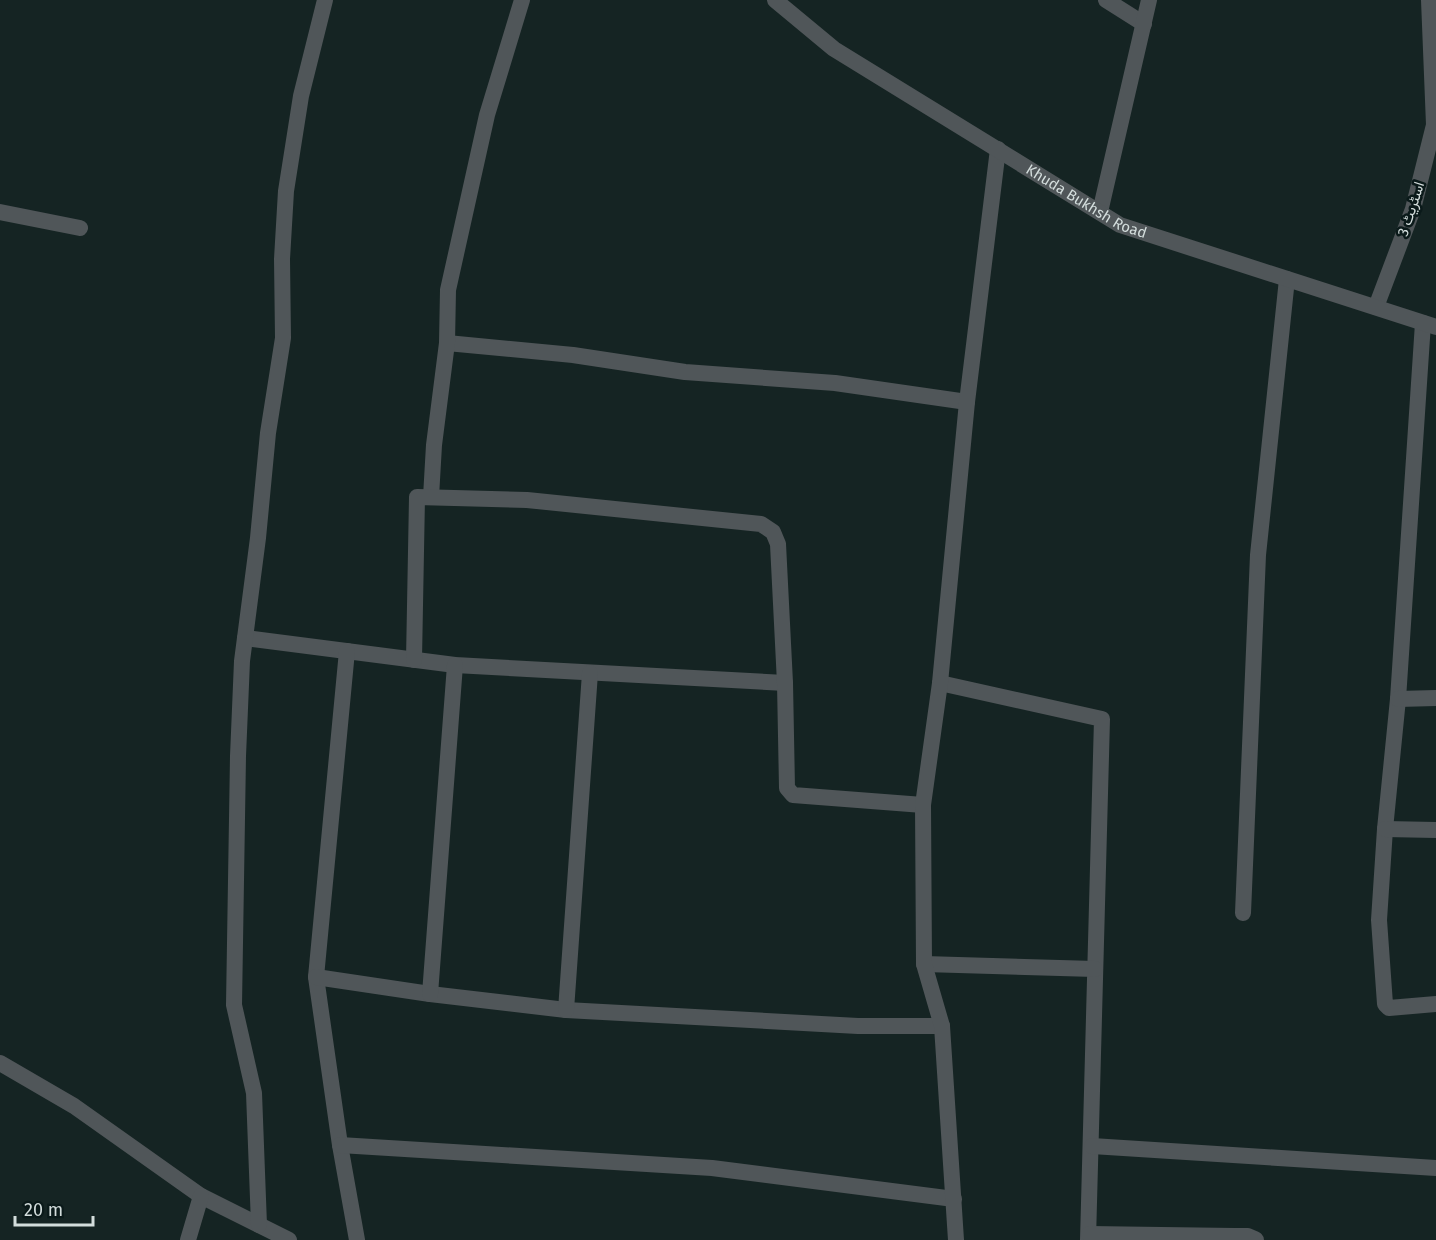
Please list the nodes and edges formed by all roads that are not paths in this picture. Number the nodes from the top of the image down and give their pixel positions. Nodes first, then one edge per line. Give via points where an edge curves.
1 (325, 0) edge
2 (522, 0) edge
3 (775, 0) edge
4 (1106, 0) edge
5 (1149, 0) edge
6 (1429, 0) edge
7 (1144, 24) junction
8 (998, 149) junction
9 (0, 212) edge
10 (1100, 212) junction
11 (80, 228) dead end
12 (1287, 279) junction
13 (1376, 308) junction
14 (1429, 325) edge
15 (447, 343) junction
16 (967, 402) junction
17 (431, 497) junction
18 (245, 638) junction
19 (346, 651) junction
20 (414, 660) junction
21 (455, 665) junction
22 (590, 673) junction
23 (785, 683) junction
24 (940, 683) junction
25 (1436, 698) edge
26 (1398, 699) junction
27 (923, 805) junction
28 (1385, 829) junction
29 (1436, 830) edge
30 (1243, 913) dead end
31 (924, 964) junction
32 (1095, 969) junction
33 (316, 977) junction
34 (430, 994) junction
35 (1436, 1004) edge
36 (566, 1010) junction
37 (942, 1026) junction
38 (0, 1063) edge
39 (340, 1145) junction
40 (1092, 1146) junction
41 (1436, 1168) edge
42 (201, 1196) junction
43 (954, 1199) junction
44 (259, 1225) junction
45 (1088, 1237) edge
46 (188, 1240) edge
47 (289, 1240) edge
48 (357, 1240) edge
49 (956, 1240) edge
50 (1256, 1240) edge

1 - 18 street via 301,96 286,191 283,338
2 - 15 street via 488,115 448,290
3 - 8 street, Khuda Bukhsh Road via 834,49
4 - 7 street
5 - 7 street
6 - 13 street, اسٹریٹ 3 via 1434,126 1413,209
7 - 10 street
8 - 10 street, Khuda Bukhsh Road
8 - 16 street
9 - 11 street
10 - 12 street, Khuda Bukhsh Road via 1120,225
12 - 13 street, Khuda Bukhsh Road
12 - 30 street via 1258,555
13 - 14 street, Khuda Bukhsh Road
14 - 26 street
15 - 16 street via 573,355 685,372 835,383
15 - 17 street
16 - 24 street
17 - 20 street via 417,497
17 - 23 street via 527,500 761,524 773,532 778,544
18 - 19 street
18 - 44 street via 238,756 234,1005 254,1093
19 - 20 street
19 - 33 street
20 - 21 street
21 - 22 street
21 - 34 street
22 - 23 street
22 - 36 street
23 - 27 street via 786,778 793,795
24 - 27 street
24 - 32 street via 1102,718
25 - 26 street
26 - 28 street
27 - 31 street
28 - 29 street
28 - 35 street via 1379,920 1384,1004 1389,1008
31 - 32 street
31 - 37 street
32 - 40 street
33 - 34 street
33 - 39 street
34 - 36 street
36 - 37 street via 858,1026
37 - 43 street
38 - 42 street via 74,1106
39 - 43 street via 712,1168
39 - 48 street
40 - 41 street
40 - 45 street
42 - 44 street
42 - 46 street
43 - 49 street
44 - 47 street
45 - 50 street via 1248,1236

